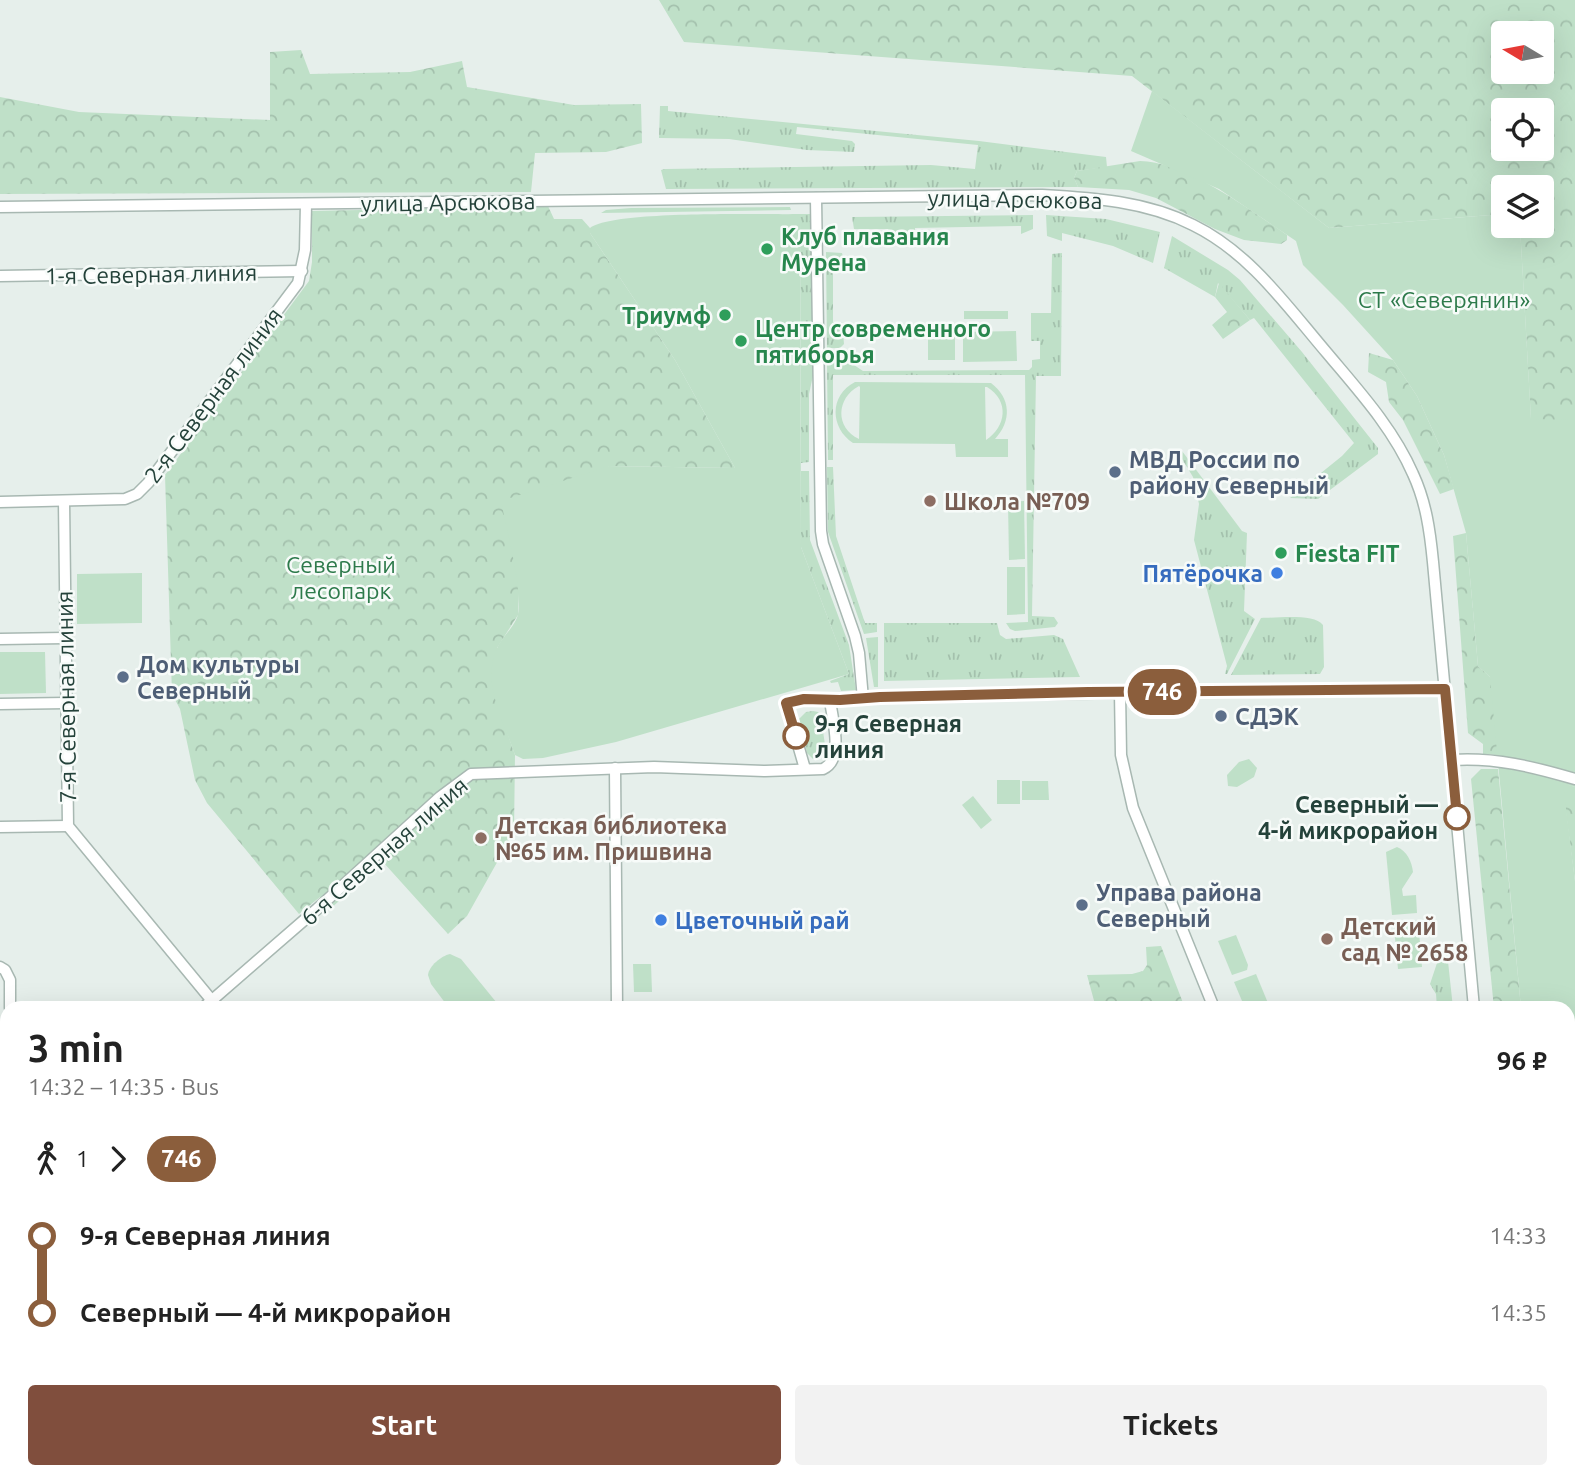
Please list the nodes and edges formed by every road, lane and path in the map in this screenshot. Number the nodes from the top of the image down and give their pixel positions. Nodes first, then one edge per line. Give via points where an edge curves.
1 (816, 198) junction
2 (306, 204) junction
3 (0, 207) edge
4 (302, 271) junction
5 (0, 276) edge
6 (64, 501) junction
7 (0, 502) edge
8 (65, 638) junction
9 (0, 639) edge
10 (1445, 689) junction
11 (1120, 692) junction
12 (863, 699) junction
13 (831, 700) junction
14 (66, 703) junction
15 (0, 704) edge
16 (1452, 760) junction
17 (615, 768) junction
18 (805, 769) junction
19 (1575, 779) edge
20 (68, 826) junction
21 (0, 827) edge
22 (0, 967) edge
23 (9, 1001) edge
24 (208, 1001) edge
25 (215, 1001) edge
26 (617, 1001) edge
27 (1211, 1001) edge
28 (1473, 1001) edge

1 - 2 street, улица Арсюкова
1 - 10 street, улица Арсюкова via 1042,195 1112,200 1171,215 1239,254 1361,394 1410,466 1430,534
1 - 12 street via 821,531 855,636
2 - 3 street, улица Арсюкова
2 - 4 street, 2-я Северная линия
4 - 5 street, 1-я Северная линия
4 - 6 street, 2-я Северная линия via 298,283 137,494 125,499
6 - 7 street, 2-я Северная линия
6 - 8 street, 7-я Северная линия
8 - 9 street
8 - 14 street, 7-я Северная линия
10 - 11 street
10 - 16 street, улица Арсюкова
11 - 12 street
11 - 27 street via 1121,755 1133,808
12 - 13 street
13 - 18 street, 6-я Северная линия via 834,761 826,768
13 - 18 street via 786,703
14 - 15 street
14 - 20 street, 7-я Северная линия
16 - 19 street via 1512,762
16 - 28 street, улица Арсюкова
17 - 18 street, 6-я Северная линия
17 - 25 street, 6-я Северная линия via 471,774
17 - 26 street
20 - 21 street
20 - 24 street, 7-я Северная линия
22 - 23 street via 10,980

